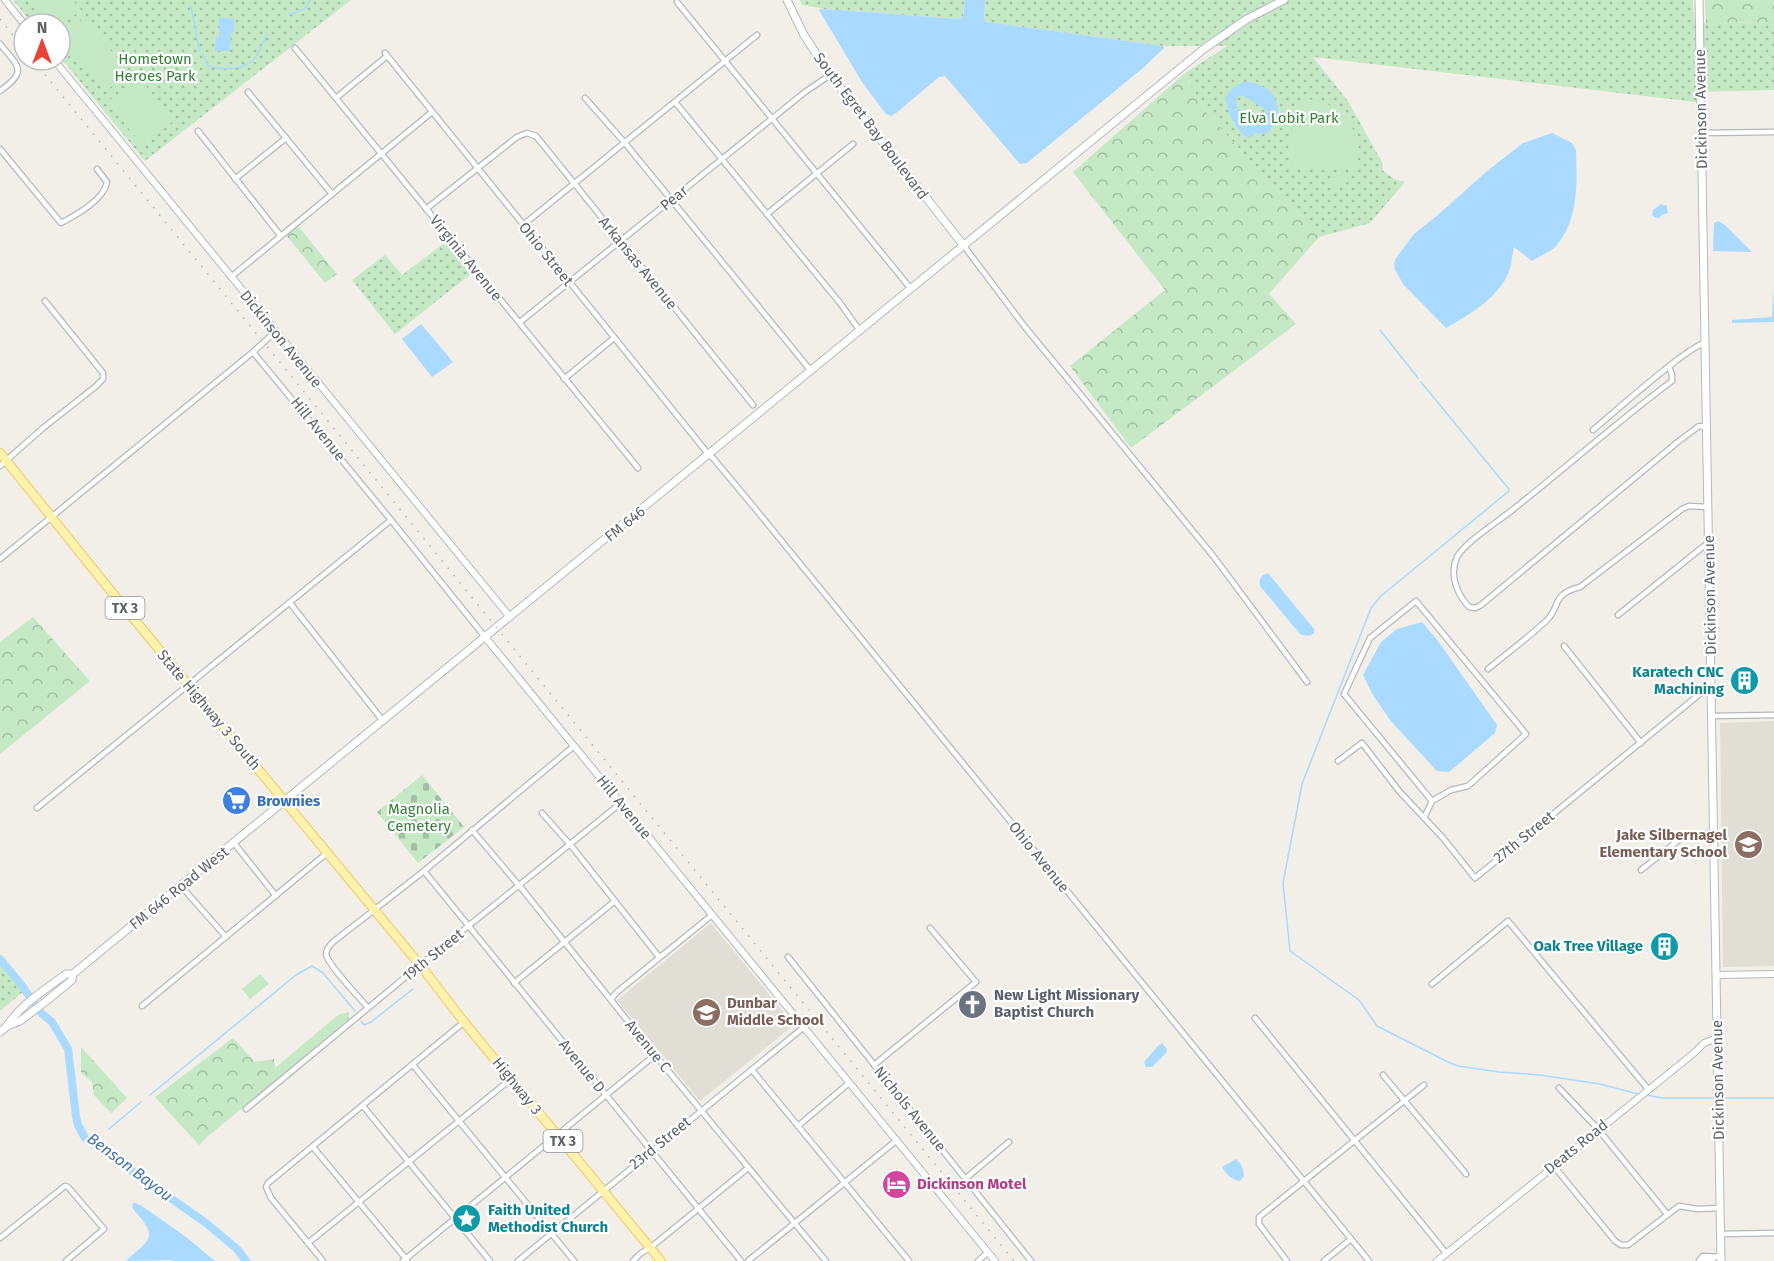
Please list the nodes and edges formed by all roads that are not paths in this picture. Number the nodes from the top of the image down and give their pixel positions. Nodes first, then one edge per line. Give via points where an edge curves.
1 (5, 0) edge
2 (787, 0) edge
3 (1284, 0) edge
4 (1699, 0) edge
5 (677, 2) dead end
6 (14, 12) edge
7 (757, 35) dead end
8 (0, 44) edge
9 (295, 48) dead end
10 (724, 62) junction
11 (64, 72) edge
12 (830, 75) junction
13 (0, 91) edge
14 (248, 92) dead end
15 (336, 98) junction
16 (585, 98) dead end
17 (675, 102) junction
18 (432, 112) junction
19 (772, 119) junction
20 (198, 131) dead end
21 (1774, 132) edge
22 (1701, 133) junction
23 (286, 138) junction
24 (625, 143) junction
25 (853, 144) dead end
26 (0, 149) edge
27 (381, 153) junction
28 (722, 160) junction
29 (98, 169) dead end
30 (478, 169) junction
31 (816, 173) junction
32 (235, 179) junction
33 (574, 183) junction
34 (332, 194) junction
35 (671, 201) junction
36 (426, 209) junction
37 (767, 214) junction
38 (523, 225) junction
39 (280, 236) junction
40 (621, 242) junction
41 (964, 246) junction
42 (231, 277) junction
43 (569, 282) junction
44 (911, 289) junction
45 (45, 301) dead end
46 (519, 322) junction
47 (860, 331) junction
48 (275, 332) junction
49 (614, 338) junction
50 (1705, 343) junction
51 (253, 352) junction
52 (1669, 368) junction
53 (811, 372) junction
54 (564, 379) junction
55 (753, 405) dead end
56 (1706, 427) junction
57 (1593, 430) dead end
58 (0, 453) edge
59 (709, 455) junction
60 (3, 463) edge
61 (638, 468) dead end
62 (1708, 507) junction
63 (52, 517) junction
64 (391, 519) junction
65 (1709, 542) junction
66 (0, 559) edge
67 (290, 603) junction
68 (1618, 615) dead end
69 (510, 617) junction
70 (485, 638) junction
71 (1564, 646) dead end
72 (1488, 669) dead end
73 (1308, 682) dead end
74 (188, 685) junction
75 (1711, 688) junction
76 (1774, 715) edge
77 (1712, 716) junction
78 (383, 722) junction
79 (1641, 743) junction
80 (574, 746) junction
81 (1338, 761) dead end
82 (524, 788) junction
83 (528, 794) dead end
84 (1431, 801) junction
85 (285, 802) junction
86 (621, 803) junction
87 (37, 808) dead end
88 (542, 813) dead end
89 (1424, 818) junction
90 (472, 830) junction
91 (1714, 833) junction
92 (234, 843) junction
93 (570, 844) junction
94 (327, 853) junction
95 (1641, 870) dead end
96 (424, 871) junction
97 (519, 885) junction
98 (181, 886) junction
99 (276, 896) junction
100 (615, 901) junction
101 (373, 910) junction
102 (712, 915) junction
103 (468, 926) junction
104 (930, 928) dead end
105 (226, 937) junction
106 (565, 942) junction
107 (659, 957) junction
108 (788, 957) dead end
109 (420, 965) junction
110 (73, 974) junction
111 (1774, 974) edge
112 (1717, 975) junction
113 (514, 983) junction
114 (1431, 984) dead end
115 (611, 999) junction
116 (142, 1006) dead end
117 (368, 1008) junction
118 (1255, 1018) dead end
119 (464, 1022) junction
120 (7, 1026) junction
121 (804, 1027) junction
122 (0, 1032) edge
123 (1718, 1038) junction
124 (655, 1055) junction
125 (414, 1065) junction
126 (874, 1065) junction
127 (752, 1070) junction
128 (1383, 1075) dead end
129 (511, 1078) junction
130 (849, 1083) junction
131 (1424, 1085) dead end
132 (1559, 1088) dead end
133 (1648, 1089) junction
134 (606, 1095) junction
135 (1405, 1100) junction
136 (363, 1106) junction
137 (246, 1109) dead end
138 (701, 1110) junction
139 (459, 1121) junction
140 (798, 1126) junction
141 (1598, 1129) junction
142 (557, 1135) junction
143 (897, 1140) junction
144 (1355, 1141) junction
145 (1009, 1142) dead end
146 (313, 1147) junction
147 (651, 1150) junction
148 (409, 1161) junction
149 (1554, 1165) junction
150 (748, 1168) junction
151 (1466, 1174) dead end
152 (505, 1177) junction
153 (965, 1179) junction
154 (845, 1182) junction
155 (1304, 1182) junction
156 (603, 1190) junction
157 (359, 1202) junction
158 (1720, 1208) junction
159 (698, 1209) junction
160 (1667, 1214) junction
161 (455, 1218) junction
162 (794, 1223) junction
163 (551, 1233) junction
164 (1774, 1233) edge
165 (1721, 1234) junction
166 (0, 1238) edge
167 (1351, 1239) junction
168 (308, 1243) junction
169 (650, 1248) junction
170 (988, 1252) junction
171 (1446, 1253) junction
172 (1720, 1258) edge
173 (405, 1260) edge
174 (66, 1261) edge
175 (323, 1261) edge
176 (490, 1261) edge
177 (518, 1261) edge
178 (574, 1261) edge
179 (633, 1261) edge
180 (661, 1261) edge
181 (741, 1261) edge
182 (748, 1261) edge
183 (826, 1261) edge
184 (909, 1261) edge
185 (978, 1261) edge
186 (995, 1261) edge
187 (1031, 1261) edge
188 (1287, 1261) edge
189 (1324, 1261) edge
190 (1369, 1261) edge
191 (1437, 1261) edge
192 (1700, 1261) edge

1 - 6 street
2 - 12 main road, South Egret Bay Boulevard
3 - 41 main road, FM 646 via 1205,48
4 - 22 main road, Dickinson Avenue
5 - 10 street
7 - 10 street
8 - 13 street via 18,70 16,78
9 - 15 street, Virginia Avenue
10 - 17 street
10 - 19 street
11 - 42 street, Dickinson Avenue
12 - 19 street, Pear
12 - 41 main road, South Egret Bay Boulevard
14 - 23 street
15 - 18 street, Ohio Street via 386,55
15 - 27 street, Virginia Avenue
16 - 24 street
17 - 24 street
17 - 28 street
18 - 27 street
18 - 30 street, Ohio Street
19 - 28 street, Pear
19 - 31 street
20 - 32 street
21 - 22 street
22 - 50 main road, Dickinson Avenue
23 - 32 street
23 - 34 street
24 - 33 street
24 - 35 street
25 - 31 street
26 - 29 street via 61,223 80,213 105,191 107,182
27 - 34 street
27 - 36 street, Virginia Avenue
28 - 35 street, Pear
28 - 37 street
30 - 33 street, Arkansas Avenue via 518,137 534,134
30 - 36 street
30 - 38 street, Ohio Street
31 - 37 street
31 - 44 street
32 - 39 street
33 - 38 street
33 - 40 street, Arkansas Avenue
34 - 39 street
35 - 40 street, Pear
35 - 53 street
36 - 46 street, Virginia Avenue
37 - 47 street
38 - 43 street, Ohio Street
39 - 42 street
40 - 43 street, Pear
40 - 55 street, Arkansas Avenue
41 - 44 main road, FM 646 / FM 646
41 - 73 street via 1025,327 1214,557
42 - 48 street, Dickinson Avenue
43 - 46 street, Pear
43 - 49 street, Ohio Street
44 - 47 main road, FM 646 / FM 646
45 - 60 street via 103,377
46 - 54 street, Virginia Avenue
47 - 53 main road, FM 646 / FM 646
48 - 51 street
48 - 69 street, Dickinson Avenue
49 - 54 street
49 - 59 street, Ohio Street
50 - 52 street
50 - 56 main road, Dickinson Avenue
51 - 63 street
51 - 64 street, Hill Avenue
52 - 56 street via 1672,381 1458,556 1454,568 1456,589 1465,603 1475,608 1481,605 1696,428
52 - 57 street
53 - 59 main road, FM 646 / FM 646
54 - 61 street, Virginia Avenue
56 - 62 main road, Dickinson Avenue
58 - 60 main road, State Highway 3 South / TX 3
59 - 69 main road, FM 646 / FM 646
59 - 155 street, Ohio Avenue
60 - 63 main road, State Highway 3 South / TX 3
62 - 65 main road, Dickinson Avenue
62 - 72 street via 1682,509 1580,587 1561,596 1548,619
63 - 66 street
63 - 74 main road, State Highway 3 South / TX 3
64 - 67 street
64 - 70 street, Hill Avenue
65 - 68 street
65 - 75 main road, Dickinson Avenue
67 - 74 street
67 - 78 street
69 - 70 main road, FM 646 / FM 646
70 - 78 main road, FM 646 / FM 646
70 - 80 street, Hill Avenue
71 - 79 street
74 - 85 main road, State Highway 3 South / TX 3
74 - 87 street
75 - 77 main road, Dickinson Avenue
75 - 79 street, 27th Street
76 - 77 street
77 - 91 main road, Dickinson Avenue
78 - 85 main road, FM 646 / FM 646
79 - 89 street, 27th Street via 1475,878
80 - 82 street
80 - 86 street, Hill Avenue
81 - 89 street, 27th Street via 1362,743
82 - 83 street
82 - 90 street
84 - 84 street via 1344,694 1370,638 1416,601 1526,734 1468,786 1450,790
84 - 89 street
85 - 92 main road, FM 646 Road West / FM 646
85 - 94 main road, State Highway 3 South / TX 3
86 - 93 street, 19th Street
86 - 102 street, Hill Avenue
88 - 93 street
90 - 96 street
90 - 97 street, Avenue C
91 - 95 street via 1685,835
91 - 112 main road, Dickinson Avenue
92 - 98 main road, FM 646 Road West / FM 646
92 - 99 street
93 - 97 street, 19th Street
93 - 100 street
94 - 99 street
94 - 101 main road, State Highway 3 South / TX 3
96 - 101 street
96 - 103 street, Avenue D
97 - 103 street, 19th Street
97 - 106 street, Avenue C
98 - 105 street
98 - 110 main road, FM 646 Road West / FM 646
99 - 105 street
100 - 106 street
100 - 107 street
101 - 109 main road, State Highway 3 South / TX 3
101 - 117 street via 330,945 326,955
102 - 107 street
102 - 121 street, Hill Avenue
103 - 109 street, 19th Street
103 - 113 street, Avenue D
104 - 126 street via 976,982
105 - 116 street
106 - 113 street
106 - 115 street, Avenue C
107 - 115 street
108 - 126 street, Nichols Avenue
109 - 117 street, 19th Street
109 - 119 main road, State Highway 3 South / TX 3
110 - 120 main road, FM 646 Road West / FM 646 via 72,980 45,1002
110 - 120 main road, FM 646 Road West via 66,974 23,1007
111 - 112 street
112 - 123 main road, Dickinson Avenue
113 - 134 street, Avenue D
114 - 133 street via 1508,921
115 - 124 street, Avenue C
117 - 137 street, 19th Street
118 - 144 street
119 - 125 street
119 - 129 main road, Highway 3 / TX 3
120 - 122 main road, FM 646 Road West / FM 646
121 - 127 street, 23rd Street
121 - 130 street, Hill Avenue
123 - 133 street, Deats Road via 1704,1043
123 - 158 main road, Dickinson Avenue
124 - 134 street
124 - 138 street, Avenue C
125 - 136 street
125 - 139 street
126 - 153 street, Nichols Avenue
127 - 138 street, 23rd Street
127 - 140 street
128 - 135 street
129 - 139 street
129 - 142 main road, Highway 3 / TX 3
130 - 140 street
130 - 143 street, Hill Avenue
131 - 135 street
132 - 141 street
133 - 141 street, Deats Road
134 - 142 street
134 - 147 street, Avenue D
135 - 144 street
135 - 151 street
136 - 146 street
136 - 148 street
138 - 147 street, 23rd Street
138 - 150 street, Avenue C
139 - 148 street
139 - 152 street
140 - 154 street
141 - 149 street, Deats Road
141 - 160 street
142 - 152 street
142 - 156 main road, Highway 3 / TX 3
143 - 154 street
143 - 170 street, Hill Avenue
144 - 155 street
144 - 171 street
145 - 153 street
146 - 157 street
146 - 168 street via 266,1187
147 - 156 street, 23rd Street
147 - 159 street, Avenue D
148 - 157 street
148 - 161 street
149 - 160 street via 1621,1245 1628,1245
149 - 171 street, Deats Road
150 - 159 street
150 - 162 street, Avenue C
152 - 161 street
152 - 163 street
153 - 187 street, Nichols Avenue
154 - 162 street
154 - 184 street
155 - 167 street, Ohio Avenue
155 - 188 street via 1258,1221
156 - 163 street, 23rd Street
156 - 169 main road, Highway 3 / TX 3
157 - 168 street
157 - 173 street
158 - 160 street via 1678,1206
158 - 165 main road, Dickinson Avenue
159 - 169 street
159 - 181 street, Avenue D
161 - 173 street
161 - 176 street
162 - 182 street
162 - 183 street, Avenue C
163 - 177 street, 23rd Street
163 - 178 street
164 - 165 street
165 - 172 main road, Dickinson Avenue
166 - 174 street via 68,1186 104,1229
167 - 189 street
167 - 190 street, Ohio Avenue
168 - 175 street
169 - 179 street
169 - 180 main road, Highway 3 / TX 3
170 - 185 street
170 - 186 street, Hill Avenue
171 - 191 street, Deats Road
172 - 192 street via 1703,1257

